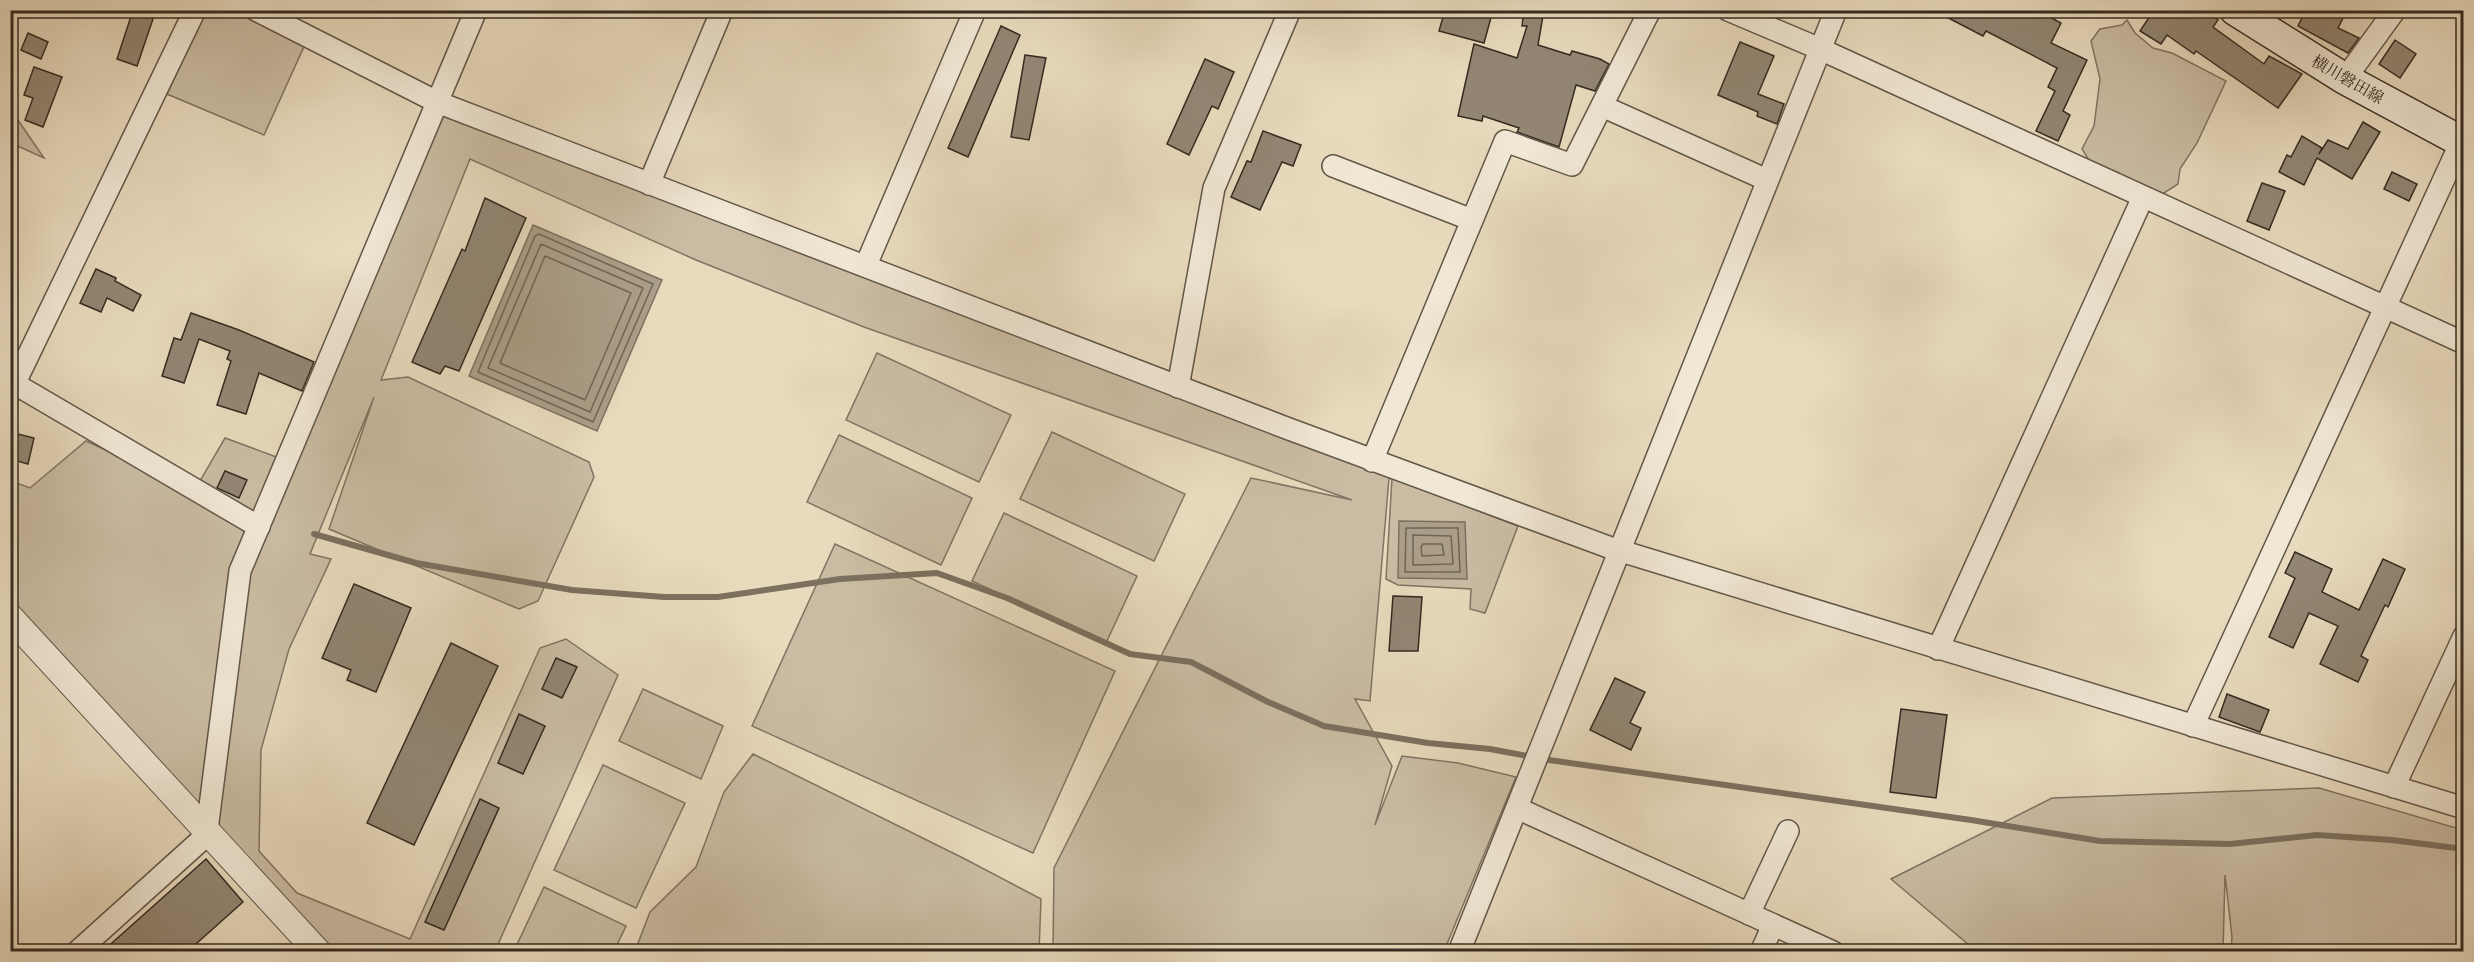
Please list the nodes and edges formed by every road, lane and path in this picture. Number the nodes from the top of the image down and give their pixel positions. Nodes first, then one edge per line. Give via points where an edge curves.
1 (195, 10) edge
2 (256, 10) edge
3 (476, 10) edge
4 (722, 10) edge
5 (975, 10) edge
6 (1290, 10) edge
7 (1650, 10) edge
8 (1728, 10) edge
9 (1836, 10) edge
10 (2235, 10) edge
11 (2395, 10) edge
12 (1820, 49) junction
13 (2344, 79) junction
14 (437, 102) junction
15 (1602, 106) junction
16 (2462, 142) edge
17 (1333, 166) dead end
18 (1767, 180) junction
19 (649, 184) junction
20 (2143, 196) junction
21 (1472, 220) junction
22 (866, 265) junction
23 (2387, 308) junction
24 (2463, 343) edge
25 (1178, 387) junction
26 (13, 389) edge
27 (1372, 461) junction
28 (259, 527) junction
29 (1619, 551) junction
30 (10, 617) edge
31 (2463, 636) edge
32 (1938, 649) junction
33 (2193, 726) junction
34 (2394, 787) junction
35 (2463, 807) edge
36 (1517, 808) junction
37 (1788, 831) dead end
38 (208, 832) junction
39 (1749, 914) junction
40 (1773, 924) junction
41 (77, 951) edge
42 (318, 951) edge
43 (1460, 951) edge
44 (1761, 951) edge
45 (1833, 951) edge

1 - 26 street
2 - 14 street
3 - 14 street
4 - 19 street
5 - 22 street
6 - 25 street via 1214,188
7 - 15 street
8 - 12 street
9 - 12 street
10 - 13 main road, 横川磐田線
11 - 13 street
12 - 18 street
12 - 20 street
13 - 16 main road, 横川磐田線
14 - 19 street
14 - 28 street
15 - 18 street
15 - 21 street via 1572,165 1505,141
16 - 23 street
17 - 21 street
18 - 29 street
19 - 22 street
20 - 23 street
20 - 32 street
21 - 27 street
22 - 25 street
23 - 24 street
23 - 33 street
25 - 27 street
26 - 28 street
27 - 29 street
28 - 38 street via 240,571
29 - 32 street
29 - 36 street
30 - 38 street
31 - 34 street
32 - 33 street
33 - 34 street
34 - 35 street
36 - 39 street
36 - 43 street
37 - 39 street
38 - 41 street
38 - 42 street
39 - 40 street
40 - 44 street
40 - 45 street

